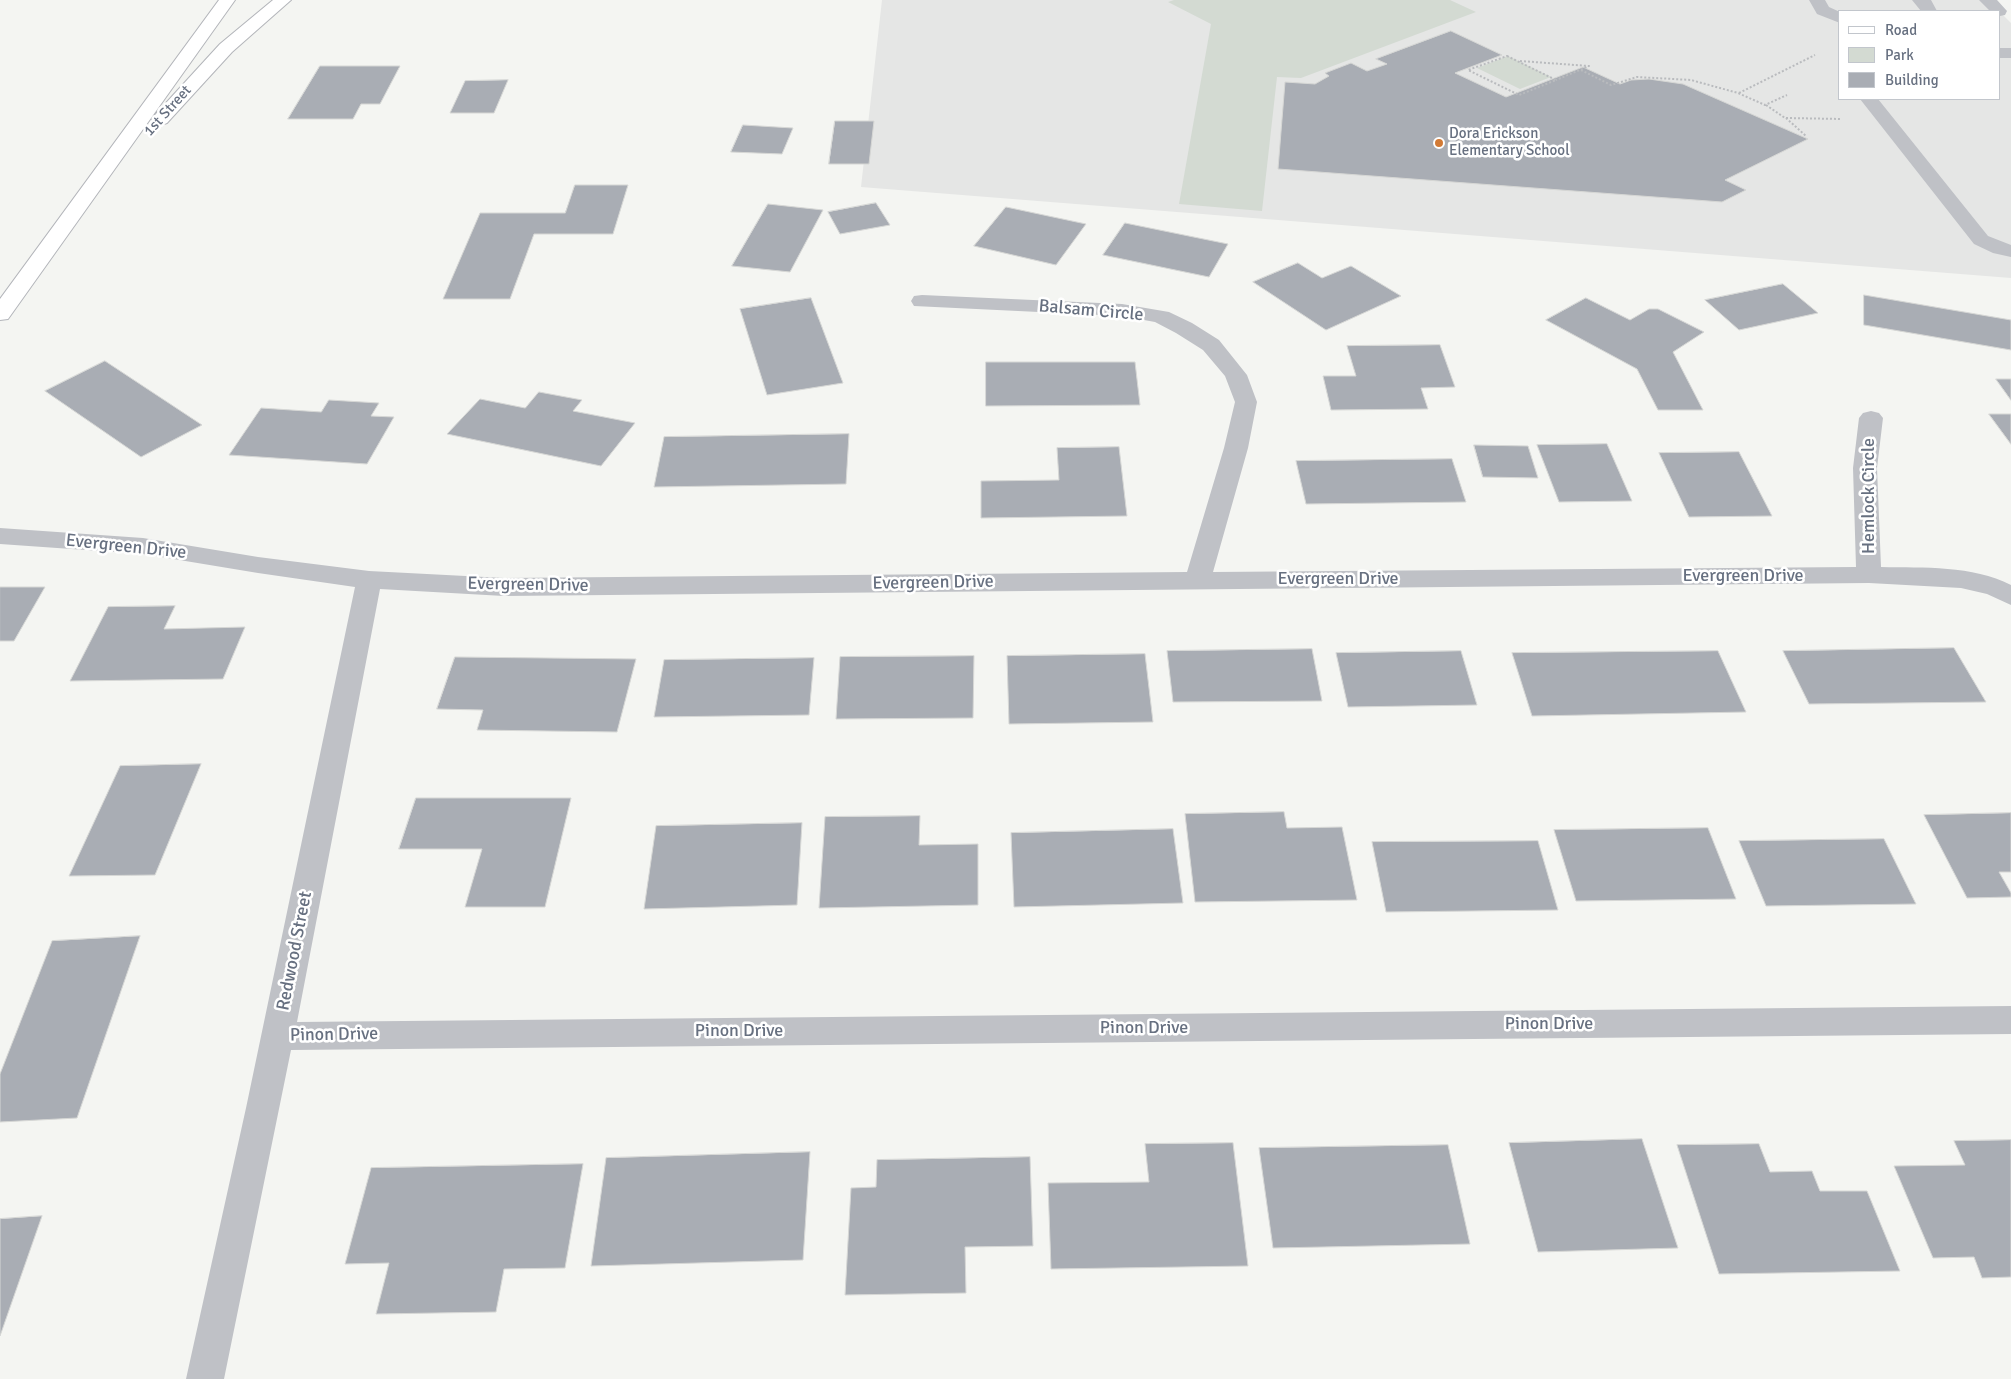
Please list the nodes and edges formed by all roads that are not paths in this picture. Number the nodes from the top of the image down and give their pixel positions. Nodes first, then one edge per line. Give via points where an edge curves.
1 (227, 0) edge
2 (284, 0) edge
3 (1817, 0) edge
4 (1920, 0) edge
5 (1987, 0) edge
6 (1929, 10) edge
7 (1997, 10) edge
8 (2001, 14) edge
9 (1838, 17) edge
10 (2011, 23) edge
11 (1870, 100) edge
12 (62, 230) junction
13 (2011, 251) edge
14 (922, 301) dead end
15 (0, 314) edge
16 (1870, 418) dead end
17 (0, 536) edge
18 (1869, 575) junction
19 (369, 580) junction
20 (1198, 580) junction
21 (2011, 596) edge
22 (2011, 1020) edge
23 (278, 1036) junction
24 (205, 1379) edge

1 - 12 main road, 1st Street
2 - 12 main road, 1st Street via 226,48
3 - 9 street via 1823,10
4 - 6 street
5 - 7 street
8 - 10 street
11 - 13 street via 1981,240
12 - 15 main road, 1st Street
14 - 20 street, Balsam Circle via 1122,310 1161,318 1211,345 1236,375 1246,402
16 - 18 street, Hemlock Circle via 1865,468
17 - 19 street, Evergreen Drive via 142,546
18 - 20 street, Evergreen Drive
18 - 21 street, Evergreen Drive via 1965,579 1987,584
19 - 20 street, Evergreen Drive via 504,587
19 - 23 street, Redwood Street
22 - 23 street, Pinon Drive
23 - 24 street, Redwood Street

